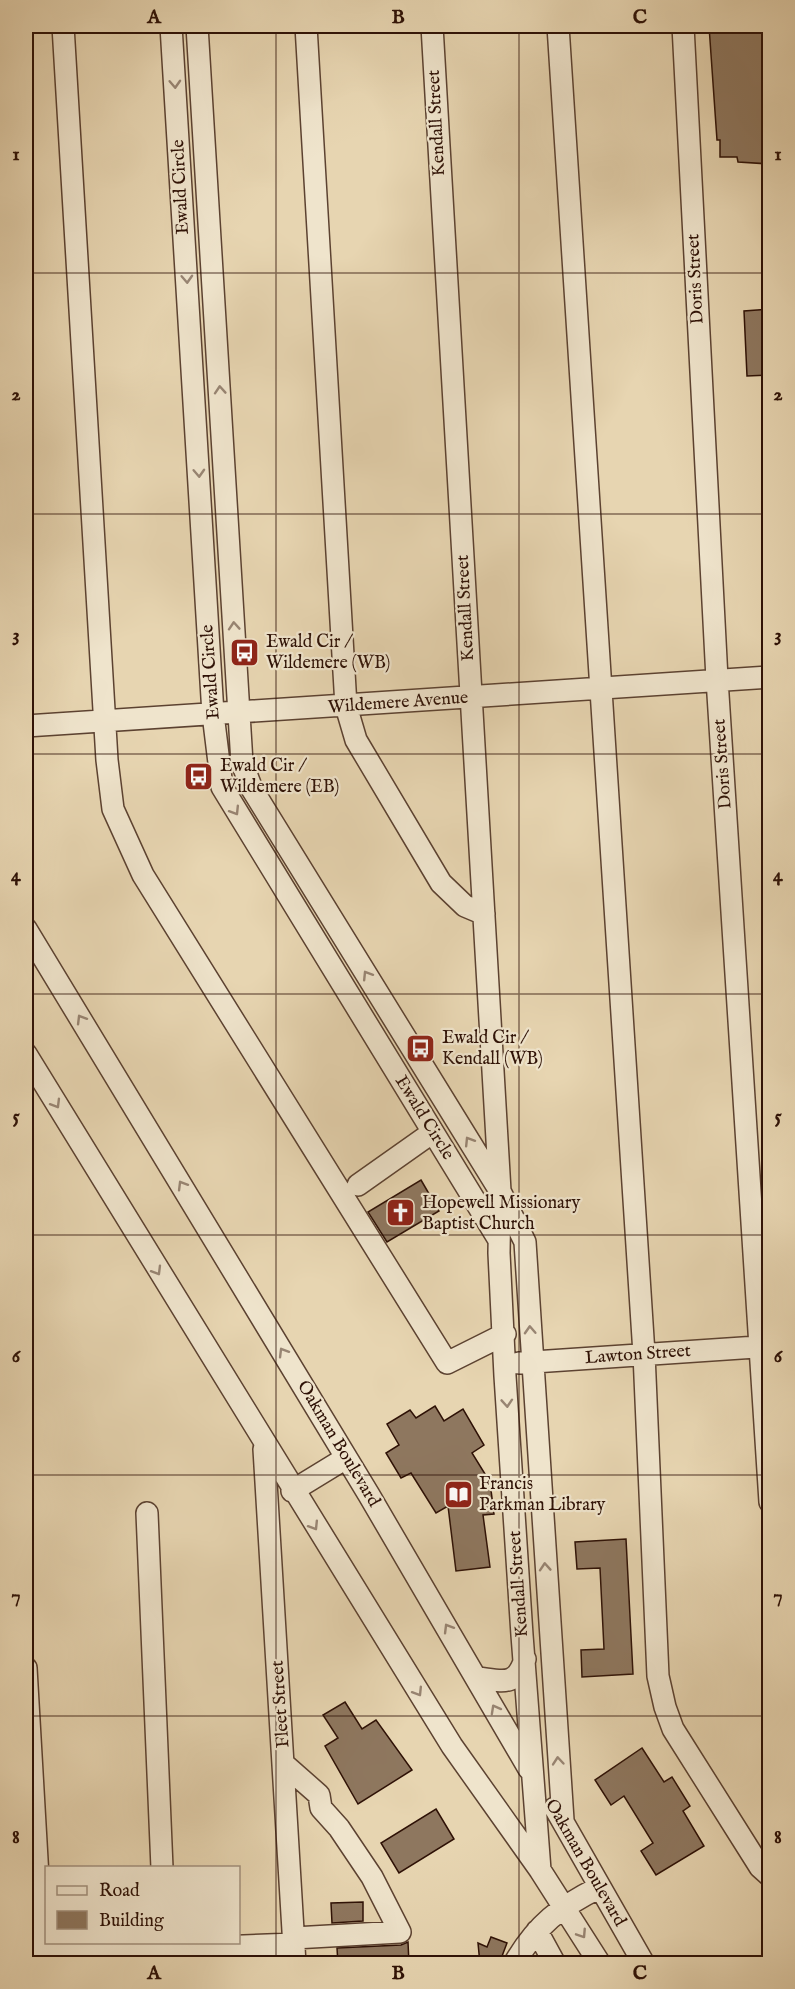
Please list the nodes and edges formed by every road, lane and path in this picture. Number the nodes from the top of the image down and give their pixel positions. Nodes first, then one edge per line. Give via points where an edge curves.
1 (63, 26) edge
2 (171, 26) edge
3 (197, 26) edge
4 (306, 26) edge
5 (432, 26) edge
6 (558, 26) edge
7 (682, 26) edge
8 (770, 677) edge
9 (717, 679) junction
10 (599, 688) junction
11 (471, 698) junction
12 (346, 706) junction
13 (239, 713) junction
14 (213, 714) junction
15 (105, 721) junction
16 (26, 726) edge
17 (484, 914) junction
18 (26, 929) edge
19 (26, 1054) edge
20 (433, 1132) junction
21 (358, 1185) dead end
22 (500, 1191) junction
23 (499, 1240) junction
24 (505, 1334) junction
25 (765, 1346) edge
26 (644, 1354) junction
27 (532, 1362) junction
28 (507, 1363) junction
29 (264, 1446) junction
30 (346, 1458) junction
31 (292, 1491) junction
32 (770, 1502) edge
33 (147, 1513) dead end
34 (525, 1659) junction
35 (26, 1668) edge
36 (478, 1678) junction
37 (285, 1765) junction
38 (533, 1776) junction
39 (563, 1820) junction
40 (162, 1866) edge
41 (540, 1870) junction
42 (770, 1876) edge
43 (600, 1887) junction
44 (563, 1906) junction
45 (537, 1931) junction
46 (165, 1946) edge
47 (294, 1948) edge
48 (42, 1959) edge
49 (595, 1961) edge
50 (514, 1964) edge
51 (555, 1964) edge
52 (644, 1964) edge

1 - 15 street
2 -> 14 street, Ewald Circle
13 -> 3 street, Ewald Circle
4 - 12 street
5 - 11 street, Kendall Street
6 - 10 street
7 - 9 street, Doris Street
8 - 9 street, Wildemere Avenue
9 - 10 street, Wildemere Avenue
9 - 25 street, Doris Street
10 - 11 street, Wildemere Avenue
10 - 26 street
11 - 12 street, Wildemere Avenue
11 - 17 street, Kendall Street
12 - 13 street, Wildemere Avenue
12 - 17 street via 356,740 441,883 465,906
13 - 14 street, Wildemere Avenue
22 -> 13 street, Ewald Circle via 252,789 242,763
14 - 15 street, Wildemere Avenue
14 -> 20 street, Ewald Circle via 219,774 229,801
15 - 16 street, Wildemere Avenue
15 - 24 street via 113,809 143,874 447,1363
17 - 22 street, Kendall Street
30 -> 18 street, Oakman Boulevard
19 -> 29 street
20 - 21 street
20 - 23 street, Ewald Circle
22 - 23 street, Kendall Street
27 -> 22 street, Kendall Street via 525,1242
23 - 24 street, Kendall Street
24 - 28 street, Kendall Street
25 - 26 street, Lawton Street
25 - 32 street, Doris Street
26 - 27 street, Lawton Street
26 - 42 street via 658,1676 665,1707 694,1765 760,1867
27 - 28 street, Lawton Street
39 -> 27 street, Kendall Street
28 -> 34 street, Kendall Street
29 - 31 street
29 - 37 street, Fleet Street
30 - 31 street
36 -> 30 street, Oakman Boulevard
31 -> 41 street via 452,1746
33 - 40 street
34 - 36 street via 520,1674 514,1678
34 - 38 street, Kendall Street
35 - 48 street
38 -> 36 street, Oakman Boulevard
37 - 47 street, Fleet Street
37 - 47 street via 319,1795 321,1808 372,1877 400,1932
38 - 39 street, Oakman Boulevard
38 - 41 street, Kendall Street
39 - 43 street, Oakman Boulevard
41 - 44 street
43 - 44 street
43 - 52 street, Oakman Boulevard
44 - 45 street
44 -> 49 street
45 - 50 street
45 - 51 street
46 - 47 street
46 - 48 street

